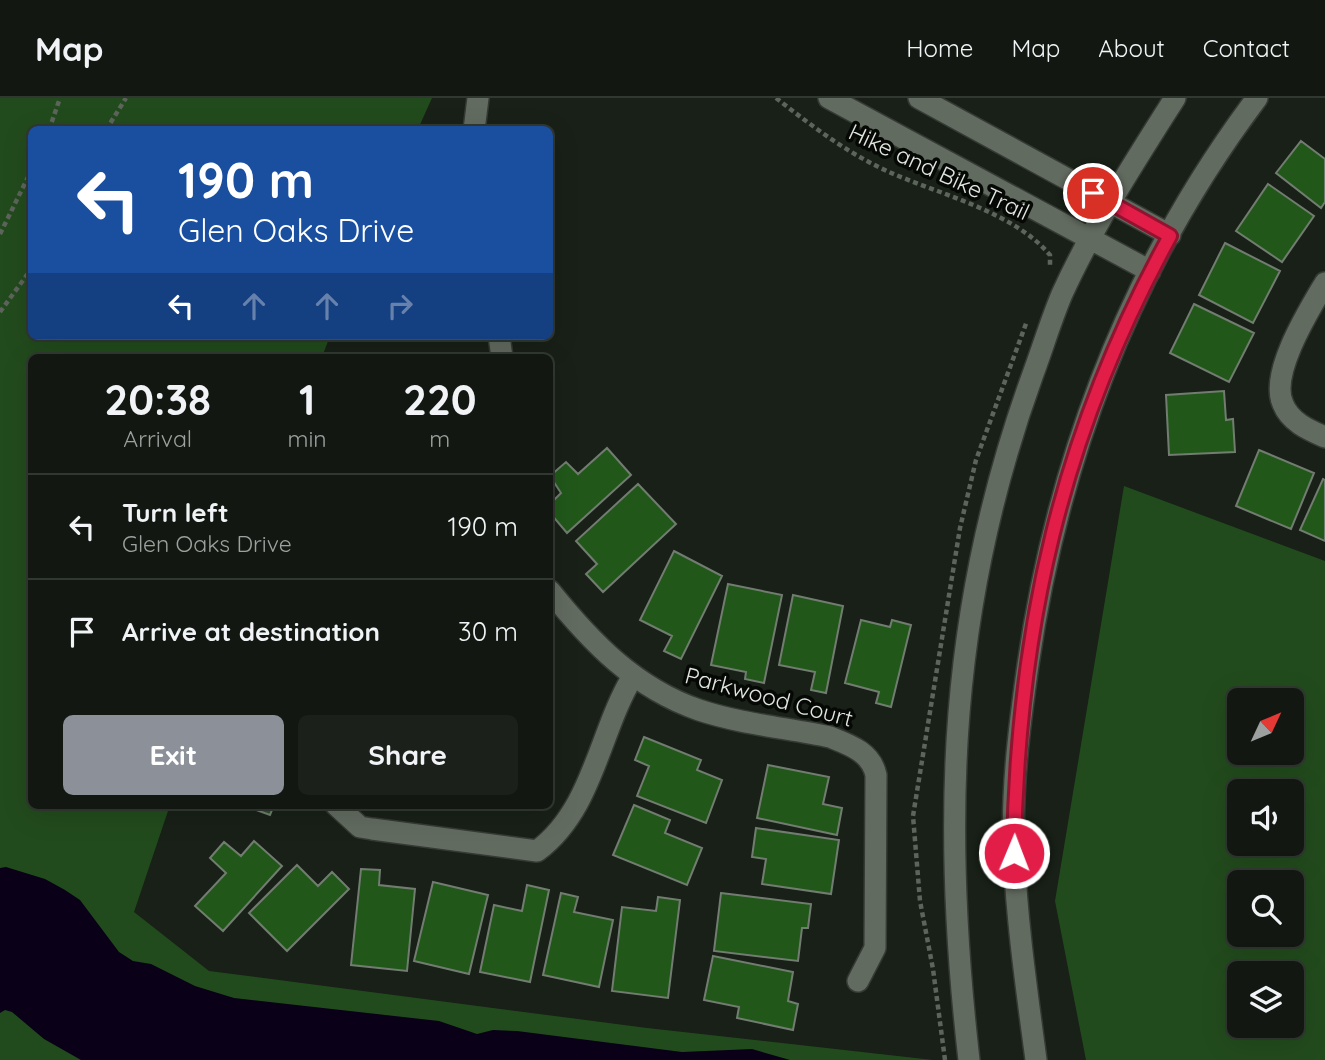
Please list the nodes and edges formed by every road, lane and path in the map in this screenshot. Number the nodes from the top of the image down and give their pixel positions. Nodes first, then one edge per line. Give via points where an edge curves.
1 (60, 98) edge
2 (126, 98) edge
3 (478, 98) edge
4 (776, 98) edge
5 (829, 98) edge
6 (919, 98) edge
7 (1175, 98) edge
8 (1257, 98) edge
9 (50, 126) edge
10 (108, 126) edge
11 (474, 126) edge
12 (28, 177) edge
13 (1111, 203) junction
14 (0, 234) edge
15 (1170, 236) junction
16 (1090, 240) junction
17 (1050, 255) dead end
18 (1150, 271) junction
19 (28, 274) edge
20 (1325, 283) edge
21 (0, 312) edge
22 (1325, 438) edge
23 (553, 595) edge
24 (633, 676) junction
25 (340, 809) edge
26 (858, 981) dead end
27 (969, 1060) edge
28 (1036, 1060) edge

1 - 9 path
2 - 10 path
3 - 11 main road
4 - 17 path, Hike and Bike Trail via 826,137 887,171 1035,237
5 - 16 main road
6 - 13 main road
7 - 13 main road
8 - 15 main road
12 - 14 path
13 - 15 main road
13 - 16 main road
15 - 18 main road
16 - 18 main road
16 - 27 main road via 1062,295 1019,413 987,522 963,661 954,752 954,849 956,951
18 - 28 main road via 1079,435 1052,530 1030,653 1014,782 1014,853 1019,938
19 - 21 path
20 - 22 main road via 1293,343 1279,393 1296,422
23 - 24 main road, Parkwood Court via 596,646
24 - 25 main road via 584,790 553,839 537,851 360,827
24 - 26 main road, Parkwood Court via 699,710 830,737 869,758 876,775 875,948

